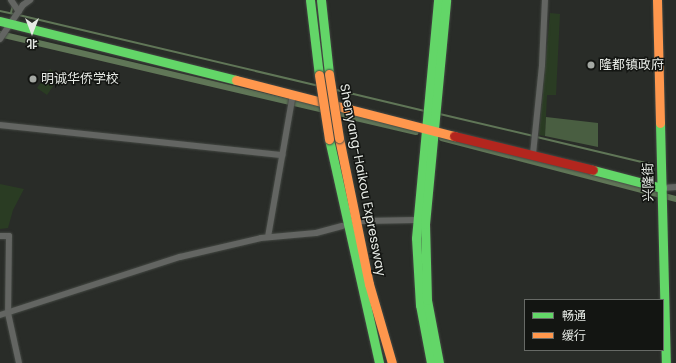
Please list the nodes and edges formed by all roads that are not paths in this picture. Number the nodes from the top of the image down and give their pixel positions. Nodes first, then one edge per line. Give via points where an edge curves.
1 (30, 0) edge
2 (310, 0) edge
3 (321, 0) edge
4 (438, 0) edge
5 (446, 0) edge
6 (545, 0) edge
7 (657, 0) edge
8 (13, 2) edge
9 (15, 18) junction
10 (0, 21) edge
11 (0, 39) edge
12 (293, 95) junction
13 (431, 112) junction
14 (0, 125) edge
15 (430, 129) junction
16 (533, 154) junction
17 (282, 155) junction
18 (676, 187) edge
19 (662, 188) junction
20 (417, 220) junction
21 (362, 221) dead end
22 (342, 226) dead end
23 (0, 236) edge
24 (268, 237) junction
25 (8, 313) junction
26 (0, 315) edge
27 (19, 363) edge
28 (379, 363) edge
29 (392, 363) edge
30 (431, 363) edge
31 (439, 363) edge
32 (666, 363) edge

1 - 9 street via 23,5
2 - 28 main road, Shenyang-Haikou Expressway, bridge via 329,139
3 - 29 main road, Shenyang-Haikou Expressway, bridge via 338,138 369,284
4 - 13 main road
5 - 13 main road
6 - 16 street via 542,65
7 - 19 main road, 兴隆街
8 - 9 street
9 - 10 main road
9 - 11 street
9 - 12 main road
12 - 15 main road
12 - 17 street
13 - 15 main road
14 - 17 street
15 - 16 main road
15 - 20 main road
15 - 31 main road via 425,249 427,300
16 - 19 main road
17 - 24 street
18 - 19 street
19 - 32 main road, 兴隆街
20 - 21 street
20 - 30 main road via 420,305
22 - 24 street via 316,233
23 - 25 street via 9,236
24 - 25 street via 180,257
25 - 26 street
25 - 27 street

